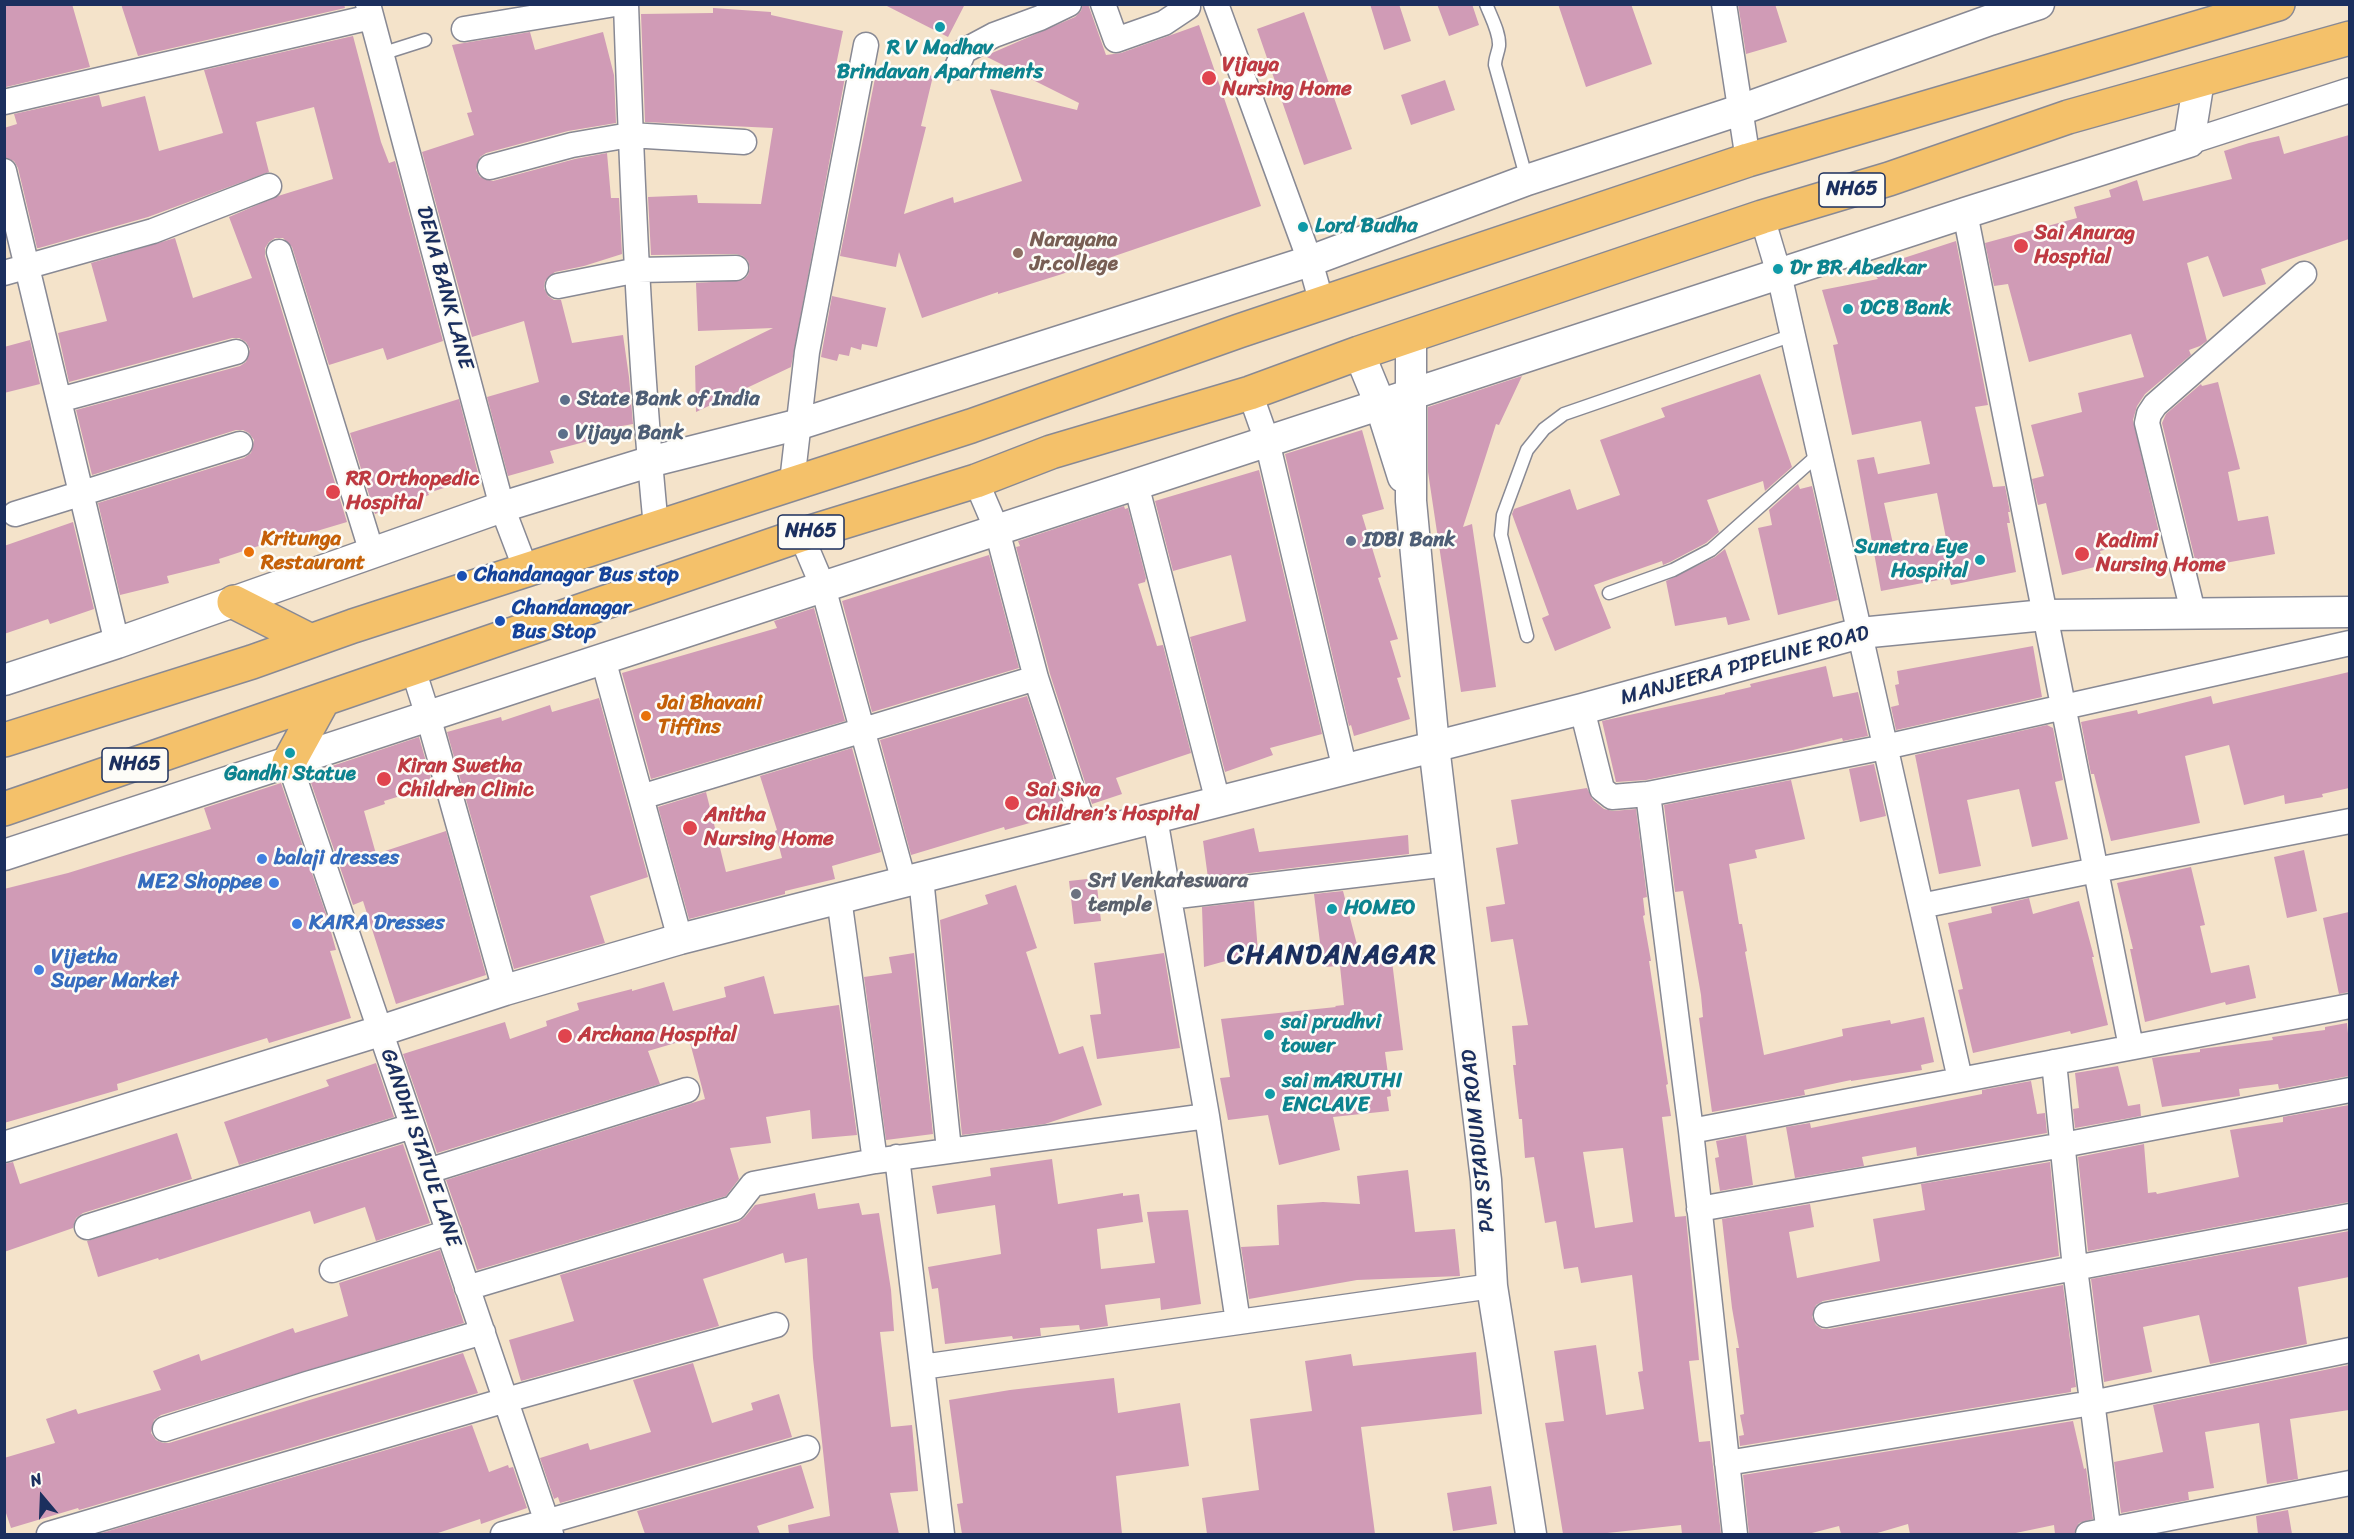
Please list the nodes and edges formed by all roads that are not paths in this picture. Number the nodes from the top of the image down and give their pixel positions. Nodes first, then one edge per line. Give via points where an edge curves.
1 (615, 4) edge
2 (626, 4) edge
3 (1069, 4) edge
4 (1103, 4) edge
5 (1216, 4) edge
6 (1486, 4) edge
7 (1724, 4) edge
8 (2039, 4) edge
9 (2278, 4) edge
10 (1191, 6) edge
11 (369, 11) edge
12 (464, 29) dead end
13 (2349, 38) edge
14 (425, 40) dead end
15 (866, 45) dead end
16 (381, 54) junction
17 (957, 67) dead end
18 (2022, 80) junction
19 (2199, 80) junction
20 (2349, 90) edge
21 (4, 102) edge
22 (1740, 110) junction
23 (2034, 129) junction
24 (630, 135) junction
25 (744, 141) dead end
26 (2188, 142) junction
27 (1748, 159) junction
28 (490, 167) dead end
29 (4, 171) edge
30 (1527, 180) junction
31 (269, 186) dead end
32 (1965, 213) junction
33 (1762, 217) junction
34 (279, 252) dead end
35 (1310, 261) junction
36 (736, 268) dead end
37 (16, 270) edge
38 (638, 270) junction
39 (1779, 274) junction
40 (2304, 274) dead end
41 (558, 286) dead end
42 (1322, 304) junction
43 (1793, 335) junction
44 (1411, 336) junction
45 (236, 352) dead end
46 (1359, 353) junction
47 (1250, 393) junction
48 (1412, 394) junction
49 (59, 400) junction
50 (1038, 402) junction
51 (1380, 404) junction
52 (800, 424) junction
53 (1268, 441) junction
54 (240, 444) dead end
55 (1052, 452) junction
56 (1820, 454) junction
57 (649, 462) junction
58 (976, 481) junction
59 (792, 482) junction
60 (1136, 484) junction
61 (81, 492) junction
62 (1411, 501) junction
63 (502, 507) junction
64 (15, 514) dead end
65 (656, 528) junction
66 (997, 530) junction
67 (801, 535) junction
68 (372, 553) junction
69 (526, 570) junction
70 (823, 587) junction
71 (1609, 593) dead end
72 (234, 602) junction
73 (2193, 612) junction
74 (2349, 612) edge
75 (2045, 615) junction
76 (1860, 633) junction
77 (1527, 636) dead end
78 (311, 641) junction
79 (2349, 643) edge
80 (117, 644) junction
81 (603, 659) junction
82 (413, 669) junction
83 (1036, 678) junction
84 (4, 680) edge
85 (323, 700) junction
86 (2064, 707) junction
87 (1582, 709) junction
88 (428, 716) junction
89 (863, 731) junction
90 (4, 740) edge
91 (1434, 746) junction
92 (1885, 747) junction
93 (289, 762) junction
94 (1345, 770) junction
95 (1648, 794) junction
96 (641, 797) junction
97 (1218, 802) junction
98 (4, 809) edge
99 (1155, 818) junction
100 (2349, 821) edge
101 (1087, 836) junction
102 (4, 855) edge
103 (1448, 864) junction
104 (2096, 870) junction
105 (912, 880) junction
106 (1169, 897) junction
107 (838, 898) junction
108 (1921, 906) junction
109 (680, 939) junction
110 (505, 990) junction
111 (2349, 1006) edge
112 (380, 1031) junction
113 (2131, 1047) junction
114 (2054, 1062) junction
115 (1959, 1079) junction
116 (687, 1090) dead end
117 (2349, 1090) edge
118 (1207, 1116) junction
119 (412, 1126) junction
120 (1690, 1131) junction
121 (2063, 1145) junction
122 (4, 1147) edge
123 (949, 1150) junction
124 (886, 1159) junction
125 (428, 1171) junction
126 (1699, 1209) junction
127 (2349, 1216) edge
128 (87, 1227) dead end
129 (449, 1232) junction
130 (2075, 1268) junction
131 (332, 1270) dead end
132 (1492, 1286) junction
133 (467, 1288) junction
134 (1826, 1315) dead end
135 (1238, 1322) junction
136 (776, 1325) dead end
137 (483, 1332) junction
138 (2349, 1350) edge
139 (922, 1367) junction
140 (506, 1400) junction
141 (2092, 1403) junction
142 (165, 1430) dead end
143 (807, 1448) dead end
144 (1727, 1463) junction
145 (2349, 1483) edge
146 (549, 1528) edge
147 (2102, 1533) edge
148 (49, 1534) edge
149 (503, 1534) edge
150 (942, 1534) edge
151 (1531, 1534) edge
152 (1735, 1534) edge

1 - 12 street
2 - 24 street
3 - 17 street via 964,51
4 - 10 street via 1116,40 1164,23
5 - 35 street
6 - 30 lane via 1497,33 1495,65
7 - 22 street
8 - 22 street
9 - 18 highway, NH65
11 - 16 street, DENA BANK LANE
11 - 21 street
13 - 19 highway, NH65
14 - 16 lane
15 - 52 street via 807,352
16 - 63 street, DENA BANK LANE
18 - 23 highway
18 - 27 highway, NH65
19 - 23 highway, NH65
19 - 26 street
20 - 26 street
22 - 27 street
22 - 30 street
23 - 33 highway, NH65
24 - 25 street
24 - 28 street via 572,145
24 - 38 street
26 - 32 street
27 - 42 highway, NH65
29 - 37 street
30 - 35 street
31 - 37 street via 153,231
32 - 39 street
32 - 75 street
33 - 39 street
33 - 44 highway, NH65
34 - 68 street
35 - 42 street
35 - 52 street
36 - 38 street
37 - 49 street
38 - 41 street
38 - 57 street
39 - 43 street
39 - 48 street
40 - 73 street via 2149,414 2147,423
42 - 50 highway, NH65
43 - 56 street
43 - 77 lane via 1564,414 1544,429 1527,450 1503,514 1502,535
44 - 46 highway, NH65
44 - 48 street
45 - 49 street
46 - 47 highway, NH65
46 - 51 street
47 - 53 street
47 - 55 highway, NH65
48 - 51 street
48 - 62 street
49 - 61 street
50 - 55 highway
50 - 59 highway, NH65
51 - 53 street
51 - 62 street
52 - 57 street
52 - 59 street
53 - 60 street
53 - 94 street
54 - 61 street
55 - 58 highway, NH65
56 - 71 lane via 1711,550 1673,570
56 - 76 street
57 - 63 street
57 - 65 street
58 - 66 street
58 - 67 highway, NH65
59 - 65 highway, NH65
60 - 66 street
60 - 97 street
61 - 64 street
61 - 80 street
62 - 91 street, PJR STADIUM ROAD
63 - 68 street
63 - 69 street, DENA BANK LANE
65 - 69 highway, NH65
66 - 70 street
66 - 83 street
67 - 70 street
67 - 82 highway, NH65
68 - 72 street
69 - 78 highway, NH65
70 - 81 street
70 - 89 street
72 - 78 highway
72 - 80 street
73 - 74 street, MANJEERA PIPELINE ROAD
73 - 75 street, MANJEERA PIPELINE ROAD
75 - 76 street, MANJEERA PIPELINE ROAD
75 - 86 street
76 - 87 street, MANJEERA PIPELINE ROAD
76 - 92 street
78 - 90 highway, NH65
79 - 86 street
80 - 84 street
81 - 88 street
81 - 96 street
82 - 85 highway, NH65
82 - 88 street
83 - 89 street
83 - 101 street
85 - 93 highway
85 - 98 highway, NH65
86 - 92 street
86 - 104 street
87 - 91 street, MANJEERA PIPELINE ROAD
87 - 95 street via 1602,789 1612,797
88 - 93 street
88 - 110 street
89 - 96 street
89 - 105 street
91 - 94 street, MANJEERA PIPELINE ROAD
91 - 103 street, PJR STADIUM ROAD
92 - 95 street
92 - 108 street
93 - 102 street
93 - 112 street, GANDHI STATUE LANE
94 - 97 street, MANJEERA PIPELINE ROAD
95 - 120 street
96 - 109 street
97 - 99 street, MANJEERA PIPELINE ROAD
99 - 101 street, MANJEERA PIPELINE ROAD
99 - 106 street
100 - 104 street
101 - 105 street, MANJEERA PIPELINE ROAD
103 - 106 street
103 - 132 street, PJR STADIUM ROAD via 1486,1180
104 - 108 street
104 - 113 street
105 - 107 street, MANJEERA PIPELINE ROAD
105 - 123 street
106 - 118 street
107 - 109 street, MANJEERA PIPELINE ROAD
107 - 124 street
108 - 115 street
109 - 110 street, MANJEERA PIPELINE ROAD
110 - 112 street, MANJEERA PIPELINE ROAD
111 - 113 street
112 - 119 street, GANDHI STATUE LANE
112 - 122 street, MANJEERA PIPELINE ROAD
113 - 114 street
114 - 115 street
114 - 121 street
115 - 120 street
116 - 125 street
117 - 121 street
118 - 123 street
118 - 135 street
119 - 125 street, GANDHI STATUE LANE
119 - 128 street
120 - 126 street
121 - 126 street
121 - 130 street
123 - 124 street
124 - 133 street via 753,1184 734,1208
124 - 139 street
125 - 129 street, GANDHI STATUE LANE
126 - 144 street
127 - 130 street
129 - 131 street
129 - 133 street, GANDHI STATUE LANE
130 - 134 street
130 - 141 street
132 - 135 street
132 - 151 street, PJR STADIUM ROAD
133 - 137 street, GANDHI STATUE LANE
135 - 139 street
136 - 140 street
137 - 140 street, GANDHI STATUE LANE
137 - 142 street
138 - 141 street
139 - 150 street
140 - 146 street, GANDHI STATUE LANE
140 - 148 street
141 - 144 street
141 - 147 street
143 - 146 street
144 - 152 street
145 - 147 street
146 - 149 street

